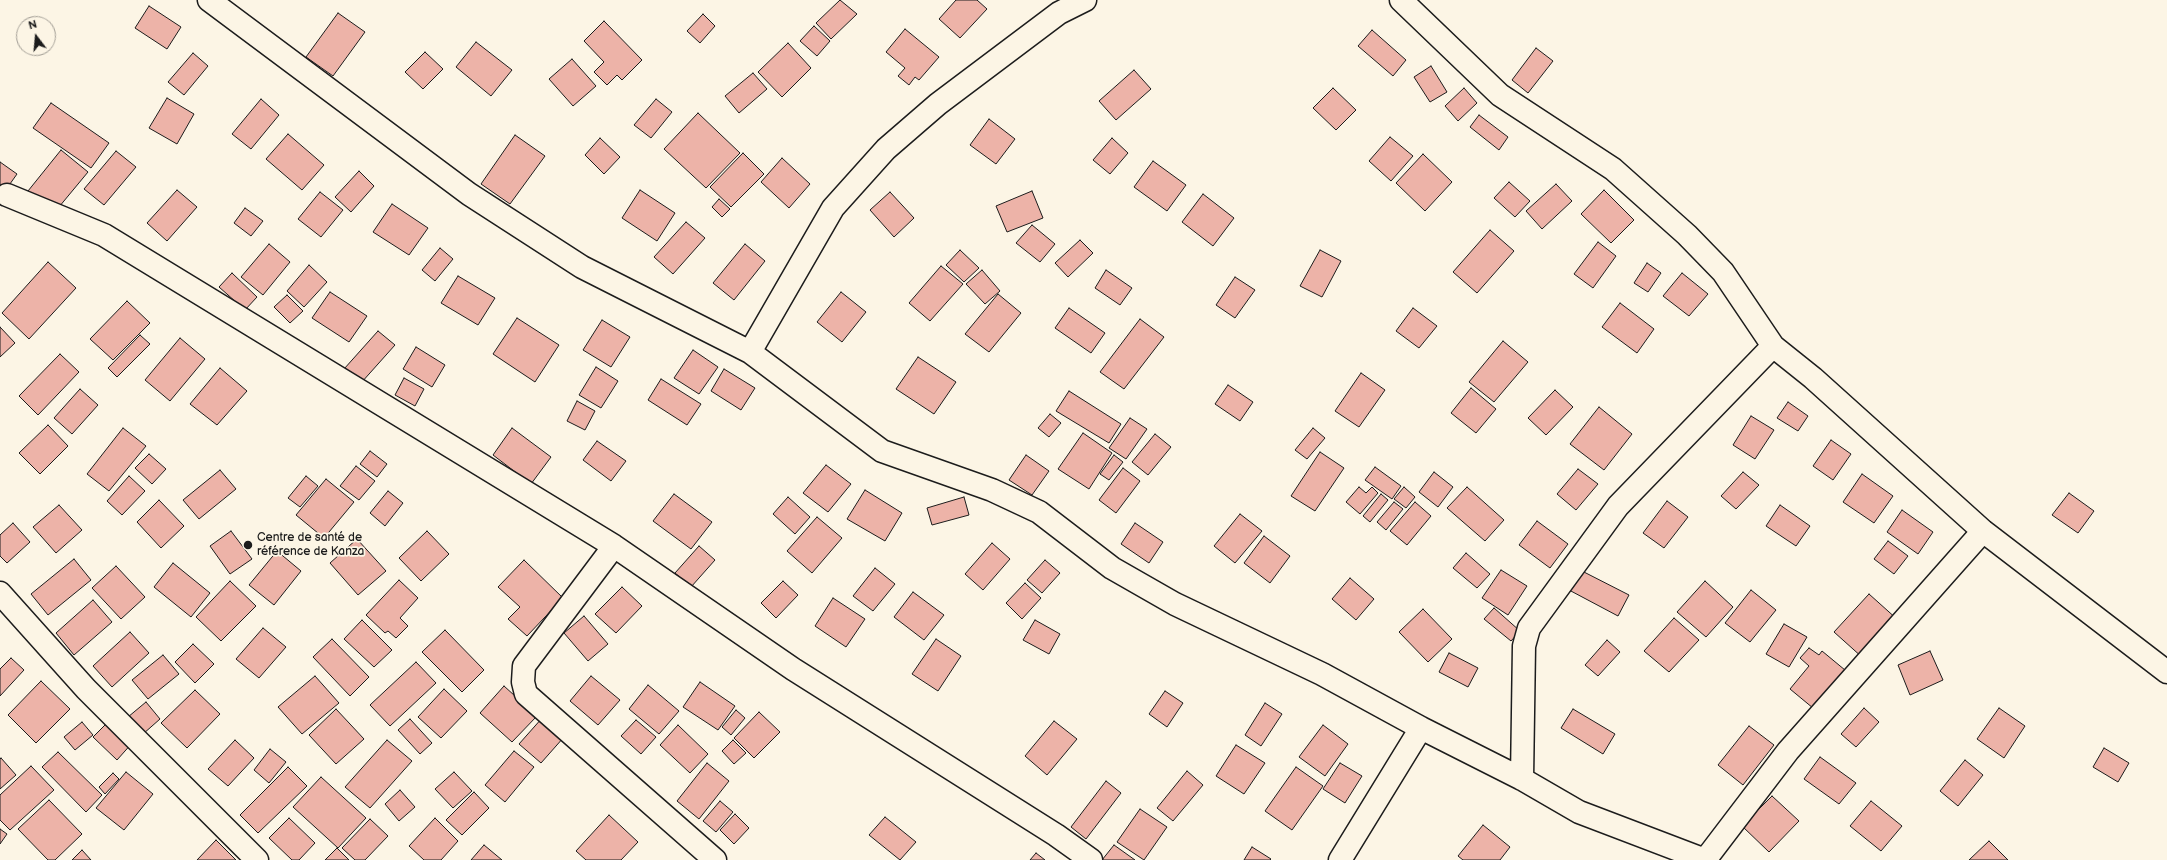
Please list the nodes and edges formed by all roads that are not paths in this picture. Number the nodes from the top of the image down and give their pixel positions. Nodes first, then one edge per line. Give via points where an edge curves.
1 (210, 0) edge
2 (1085, 0) edge
3 (1401, 0) edge
4 (7, 195) dead end
5 (1773, 346) junction
6 (750, 352) junction
7 (1983, 531) junction
8 (614, 546) junction
9 (0, 593) edge
10 (2167, 672) edge
11 (1421, 728) junction
12 (1522, 779) junction
13 (257, 860) edge
14 (715, 860) edge
15 (1091, 860) edge
16 (1340, 860) edge
17 (1705, 860) edge

1 - 6 street via 469,194 582,267
2 - 6 street via 1046,22 938,104 886,149 833,208
3 - 5 street via 1500,95 1613,169 1687,235 1723,272
4 - 8 street via 104,236
5 - 7 street via 1813,378
5 - 12 street via 1618,506 1529,628 1524,646
6 - 11 street via 882,451 992,490 1039,512 1112,568 1175,604 1322,674
7 - 10 street
7 - 17 street via 1788,751
8 - 14 street via 524,666 522,682 526,694
8 - 15 street via 793,669 1056,835
9 - 13 street via 86,689
11 - 12 street
11 - 16 street
12 - 17 street via 1579,812

